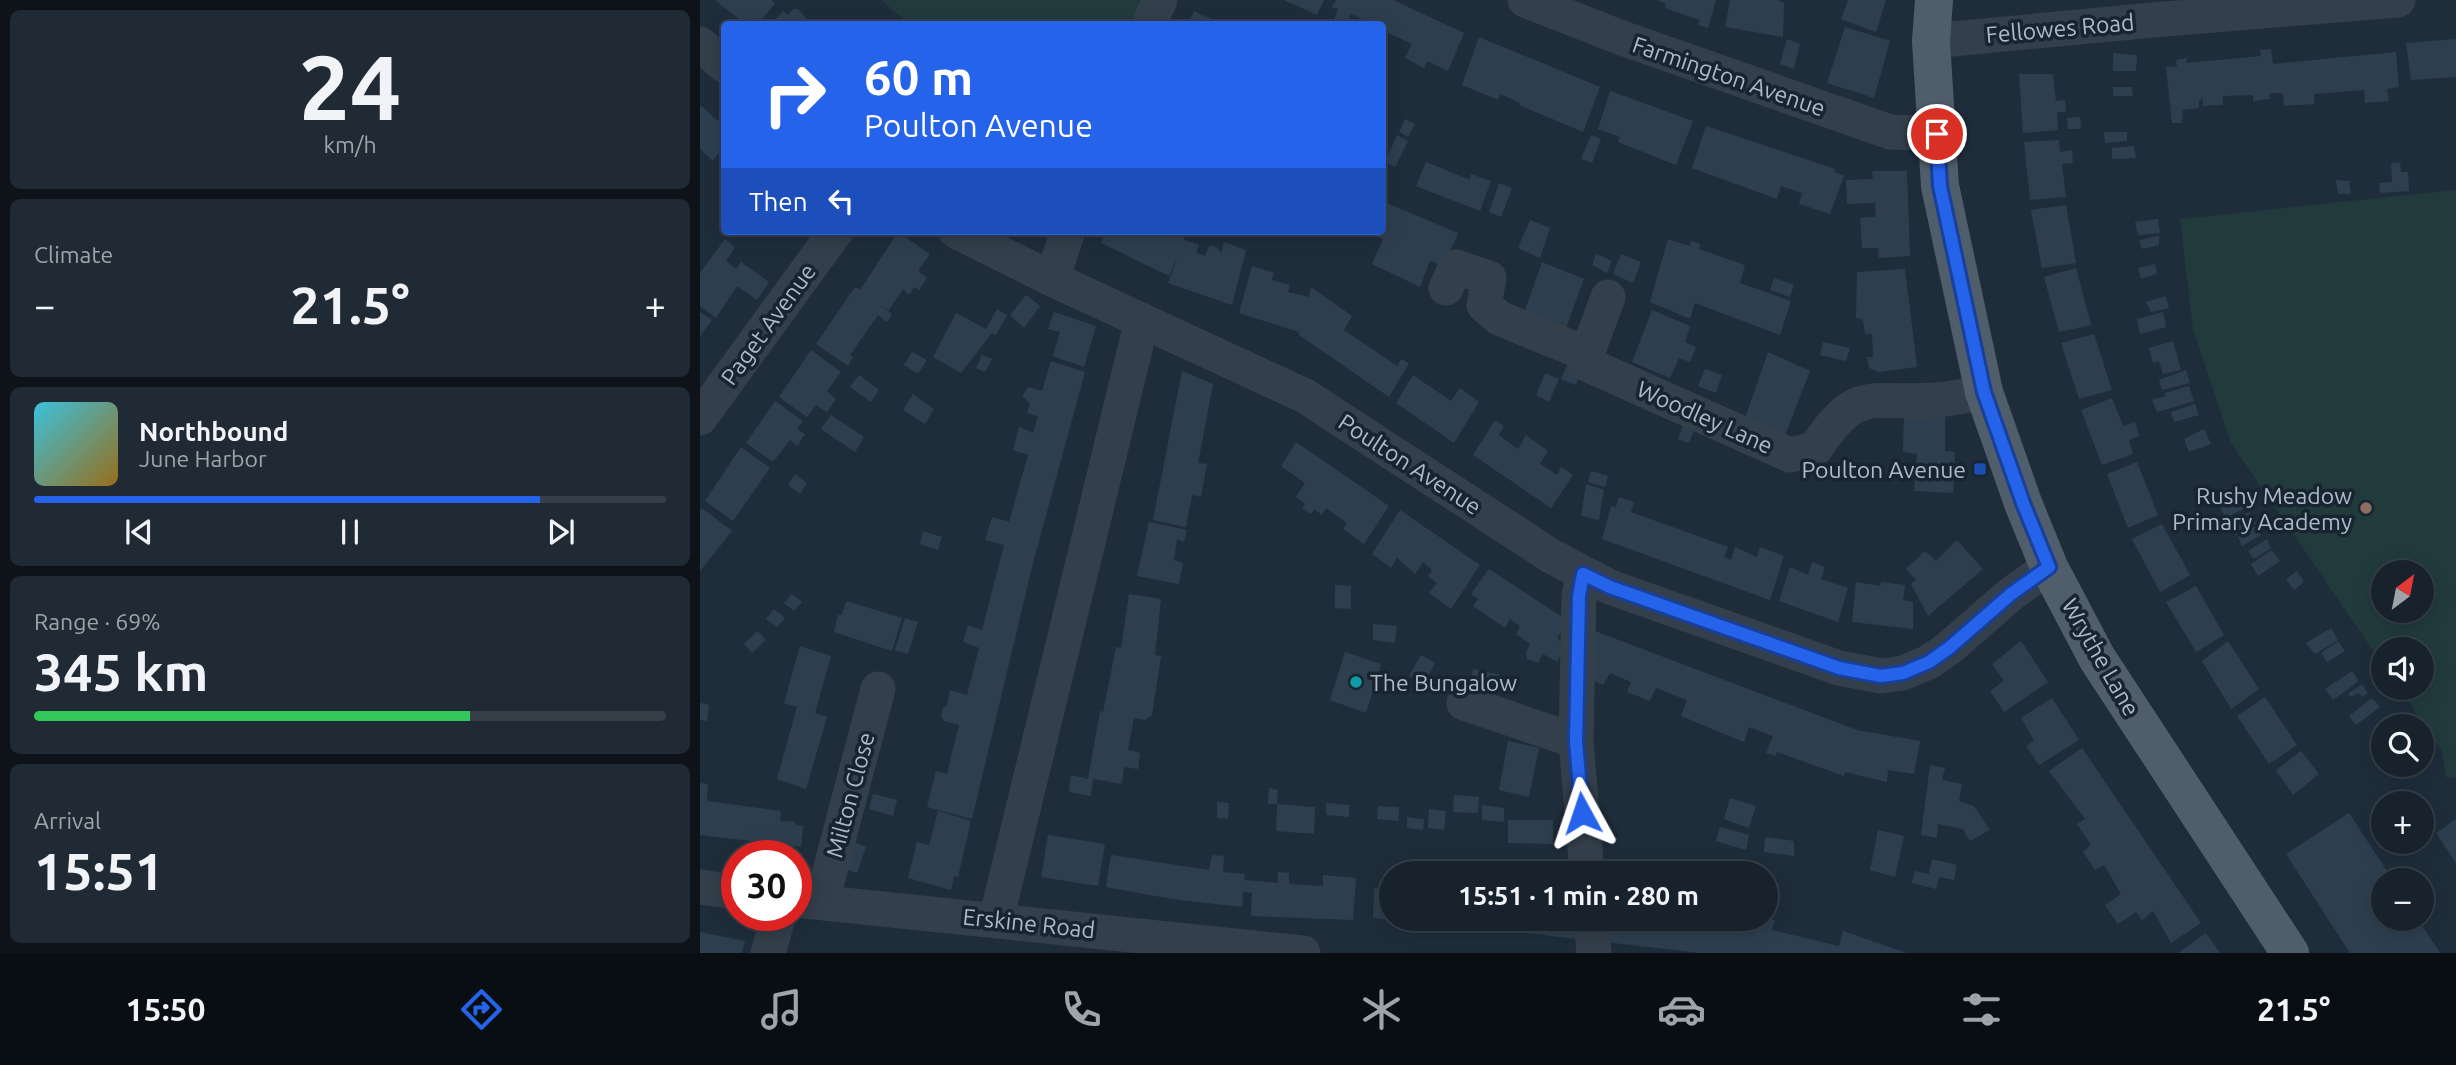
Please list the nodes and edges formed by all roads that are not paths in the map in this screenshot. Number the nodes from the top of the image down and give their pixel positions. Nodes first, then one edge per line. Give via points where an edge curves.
1 (1160, 0) edge
2 (1525, 0) edge
3 (1934, 0) edge
4 (2398, 0) edge
5 (2340, 3) edge
6 (1150, 21) edge
7 (1931, 41) junction
8 (700, 44) edge
9 (721, 62) edge
10 (1937, 134) junction
11 (833, 235) edge
12 (964, 235) edge
13 (1067, 235) edge
14 (1052, 279) junction
15 (1447, 288) dead end
16 (1608, 296) dead end
17 (1142, 320) junction
18 (1587, 354) junction
19 (1984, 392) junction
20 (700, 418) edge
21 (2049, 567) junction
22 (1583, 574) junction
23 (878, 689) dead end
24 (1464, 703) dead end
25 (1576, 741) junction
26 (1586, 861) edge
27 (700, 887) edge
28 (721, 890) edge
29 (812, 891) edge
30 (812, 900) edge
31 (996, 920) junction
32 (774, 931) edge
33 (1592, 931) edge
34 (768, 953) edge
35 (1303, 953) edge
36 (1594, 953) edge
37 (2290, 953) edge

1 - 6 street
2 - 10 street, Farmington Avenue via 1890,132
3 - 7 main road, Wrythe Lane
4 - 5 street, Fellowes Road
5 - 7 street, Fellowes Road
7 - 10 main road, Wrythe Lane
8 - 9 street
10 - 19 main road, Wrythe Lane via 1940,186
11 - 20 street, Paget Avenue
12 - 14 street, Poulton Avenue
13 - 14 street
14 - 17 street, Poulton Avenue
15 - 18 street, Woodley Lane via 1456,267 1489,278 1484,305 1499,318
16 - 18 street
17 - 22 street, Poulton Avenue via 1305,396
17 - 31 street
18 - 19 street, Woodley Lane via 1584,363 1790,455 1815,449 1847,409 1868,400 1936,400
19 - 21 main road, Wrythe Lane
21 - 22 street, Poulton Avenue via 1929,662 1881,676 1839,668
21 - 37 main road, Wrythe Lane via 2097,658
22 - 25 street
23 - 29 street, Milton Close
24 - 25 street
25 - 26 street
27 - 28 street
30 - 31 street, Erskine Road
31 - 35 street, Erskine Road
32 - 34 street
33 - 36 street

